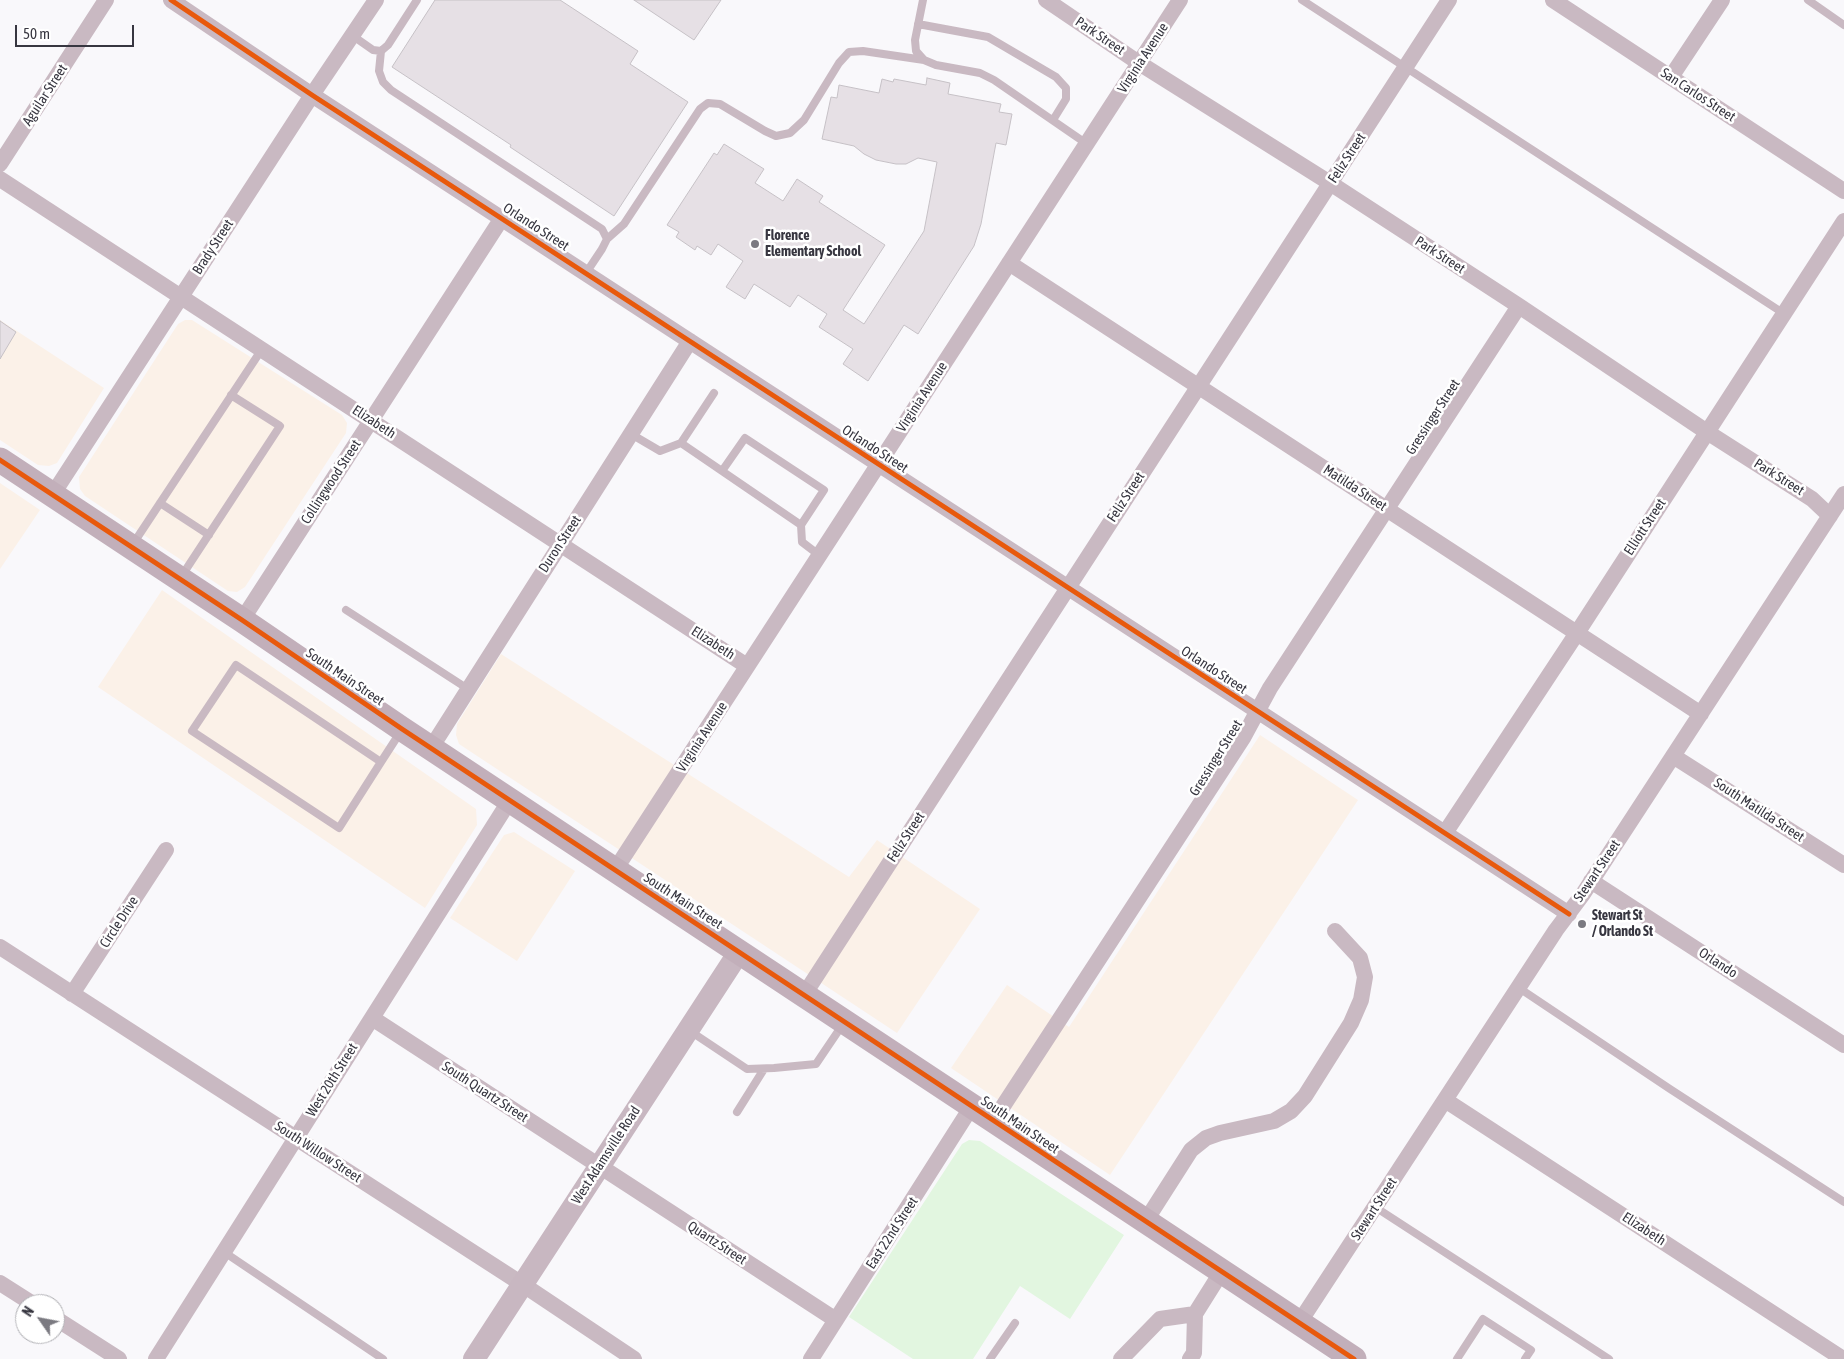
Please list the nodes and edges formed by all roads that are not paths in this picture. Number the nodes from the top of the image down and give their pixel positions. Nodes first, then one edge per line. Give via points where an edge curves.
1 (106, 0) edge
2 (171, 0) edge
3 (376, 0) edge
4 (417, 0) edge
5 (923, 0) edge
6 (1046, 0) edge
7 (1180, 0) edge
8 (1302, 0) edge
9 (1449, 0) edge
10 (1552, 0) edge
11 (1722, 0) edge
12 (1808, 0) edge
13 (918, 24) junction
14 (1844, 25) edge
15 (353, 36) junction
16 (381, 51) junction
17 (924, 60) junction
18 (1139, 63) junction
19 (1406, 66) junction
20 (1671, 77) junction
21 (312, 95) junction
22 (1053, 120) junction
23 (1087, 144) junction
24 (0, 164) edge
25 (0, 179) edge
26 (1330, 184) junction
27 (1844, 191) edge
28 (502, 218) junction
29 (1844, 220) edge
30 (607, 239) junction
31 (1009, 263) junction
32 (586, 273) junction
33 (181, 297) junction
34 (1519, 306) junction
35 (1784, 312) junction
36 (690, 341) junction
37 (262, 349) junction
38 (1199, 386) junction
39 (714, 393) dead end
40 (231, 395) junction
41 (371, 420) junction
42 (1707, 432) junction
43 (631, 434) junction
44 (681, 443) junction
45 (0, 460) edge
46 (878, 464) junction
47 (722, 471) junction
48 (52, 494) junction
49 (1844, 494) edge
50 (160, 503) junction
51 (1387, 509) junction
52 (1830, 516) junction
53 (802, 524) junction
54 (209, 535) junction
55 (560, 544) junction
56 (131, 546) junction
57 (820, 554) junction
58 (180, 579) junction
59 (1068, 588) junction
60 (346, 610) dead end
61 (242, 620) junction
62 (1577, 633) junction
63 (748, 666) junction
64 (468, 689) junction
65 (1258, 711) junction
66 (1701, 714) junction
67 (402, 729) junction
68 (431, 748) junction
69 (1673, 756) junction
70 (381, 762) junction
71 (510, 800) junction
72 (1444, 833) junction
73 (166, 850) dead end
74 (1844, 865) edge
75 (615, 870) junction
76 (1591, 881) junction
77 (1569, 914) junction
78 (1336, 931) dead end
79 (0, 947) edge
80 (739, 952) junction
81 (1519, 988) junction
82 (72, 994) junction
83 (804, 995) junction
84 (372, 1018) junction
85 (845, 1022) junction
86 (688, 1030) junction
87 (1844, 1045) edge
88 (764, 1069) junction
89 (1445, 1100) junction
90 (972, 1106) junction
91 (737, 1112) dead end
92 (994, 1120) junction
93 (296, 1138) junction
94 (599, 1166) junction
95 (1844, 1202) edge
96 (1375, 1207) junction
97 (1145, 1222) junction
98 (224, 1252) junction
99 (1222, 1271) junction
100 (0, 1283) edge
101 (522, 1284) junction
102 (17, 1294) edge
103 (1195, 1314) junction
104 (836, 1320) junction
105 (1015, 1323) dead end
106 (1299, 1323) junction
107 (65, 1324) edge
108 (119, 1359) edge
109 (156, 1359) edge
110 (383, 1359) edge
111 (474, 1359) edge
112 (634, 1359) edge
113 (811, 1359) edge
114 (990, 1359) edge
115 (1122, 1359) edge
116 (1190, 1359) edge
117 (1354, 1359) edge
118 (1456, 1359) edge
119 (1525, 1359) edge
120 (1609, 1359) edge
121 (1843, 1359) edge

1 - 24 street, Aguilar Street
2 - 21 street, Orlando Street
3 - 15 street, Brady Street
4 - 16 lane
5 - 13 lane
6 - 18 street, Park Street
7 - 18 street, Virginia Avenue
8 - 19 lane
9 - 19 street, Feliz Street
10 - 20 street, San Carlos Street
11 - 20 street
12 - 14 lane
13 - 17 lane via 916,51
13 - 22 lane via 988,37 1056,77 1066,88 1066,98
15 - 16 lane via 373,50
15 - 21 street, Brady Street
16 - 30 lane via 379,72 383,82 392,90 602,229
17 - 22 lane via 980,73
17 - 30 lane via 849,52 804,120 790,133 776,136 720,104 708,103 700,109 624,224
18 - 23 street, Virginia Avenue
18 - 26 street, Park Street
19 - 26 street, Feliz Street
19 - 35 lane
20 - 27 street, San Carlos Street
21 - 28 street, Orlando Street
21 - 33 street, Brady Street
22 - 23 lane
23 - 31 street, Virginia Avenue
25 - 33 street, Elizabeth
26 - 34 street, Park Street
26 - 38 street, Feliz Street
28 - 32 street, Orlando Street
28 - 41 street, Collingwood Street
29 - 35 street, Elliott Street
30 - 32 lane
31 - 38 street, Matilda Street
31 - 46 street, Virginia Avenue
32 - 36 street, Orlando Street
33 - 37 street, Elizabeth
33 - 48 street, Brady Street
34 - 42 street, Park Street
34 - 51 street, Gressinger Street
35 - 42 street, Elliott Street
36 - 43 street, Duron Street
36 - 46 street, Orlando Street
37 - 40 lane
37 - 41 street, Elizabeth
38 - 51 street, Matilda Street
38 - 59 street, Feliz Street
39 - 44 lane
40 - 50 lane
40 - 54 lane via 280,426
41 - 55 street, Elizabeth
41 - 61 street, Collingwood Street
42 - 52 street, Park Street via 1812,498
42 - 62 street, Elliott Street
43 - 44 lane via 660,451
43 - 55 street, Duron Street
44 - 47 lane
45 - 48 main road, South Main Street
46 - 57 street, Virginia Avenue
46 - 59 street, Orlando Street
47 - 53 lane
47 - 53 lane via 745,438 824,490
48 - 56 main road, South Main Street
49 - 52 street, Stewart Street
50 - 54 lane
50 - 56 lane
51 - 62 street, Matilda Street
51 - 65 street, Gressinger Street
52 - 66 street, Stewart Street
53 - 57 lane via 802,542
54 - 58 lane
55 - 63 street, Elizabeth
55 - 64 street, Duron Street
56 - 58 main road, South Main Street
57 - 63 street, Virginia Avenue
58 - 61 main road, South Main Street
59 - 65 street, Orlando Street
59 - 83 street, Feliz Street
60 - 64 lane
61 - 67 main road, South Main Street
62 - 66 street, Matilda Street
62 - 72 street, Elliott Street
63 - 75 street, Virginia Avenue
64 - 68 street, Duron Street
65 - 72 street, Orlando Street
65 - 92 street, Gressinger Street
66 - 69 street, Stewart Street
67 - 68 main road, South Main Street
67 - 70 lane
68 - 71 main road, South Main Street
69 - 74 street, South Matilda Street
69 - 76 street, Stewart Street
70 - 70 lane via 236,665 192,731 339,828
71 - 75 main road, South Main Street
71 - 84 street, West 20th Street
72 - 77 street, Orlando Street
73 - 82 street, Circle Drive
75 - 80 main road, South Main Street
76 - 77 street, Stewart Street
76 - 87 street, Orlando
77 - 81 street, Stewart Street
78 - 97 street via 1360,958 1365,977 1361,1000 1351,1023 1305,1096 1274,1121 1206,1138 1191,1150
79 - 82 street, South Willow Street
80 - 83 main road, South Main Street
80 - 86 street, West Adamsville Road
81 - 89 street, Stewart Street
81 - 95 lane
82 - 93 street, South Willow Street
83 - 85 main road, South Main Street
84 - 93 street, West 20th Street
84 - 94 street, South Quartz Street
85 - 88 lane via 816,1064
85 - 90 main road, South Main Street
86 - 88 lane via 747,1069
86 - 94 street, West Adamsville Road
88 - 91 lane
89 - 96 street, Stewart Street
89 - 121 street, Elizabeth
90 - 92 main road, South Main Street
90 - 104 street, East 22nd Street
92 - 97 main road, South Main Street
93 - 98 street, West 20th Street
93 - 101 street, South Willow Street
94 - 101 street, West Adamsville Road
94 - 104 street, Quartz Street
96 - 106 street, Stewart Street
96 - 120 lane
97 - 99 main road, South Main Street
98 - 109 street, West 20th Street
98 - 110 lane
99 - 103 street
99 - 106 main road, South Main Street
100 - 102 street
101 - 111 street, West Adamsville Road
101 - 112 street, South Willow Street
103 - 115 street via 1160,1319
103 - 116 street via 1194,1353
104 - 113 street, East 22nd Street
105 - 114 lane
106 - 117 main road, South Main Street
107 - 108 street
118 - 119 lane via 1482,1319 1531,1350

